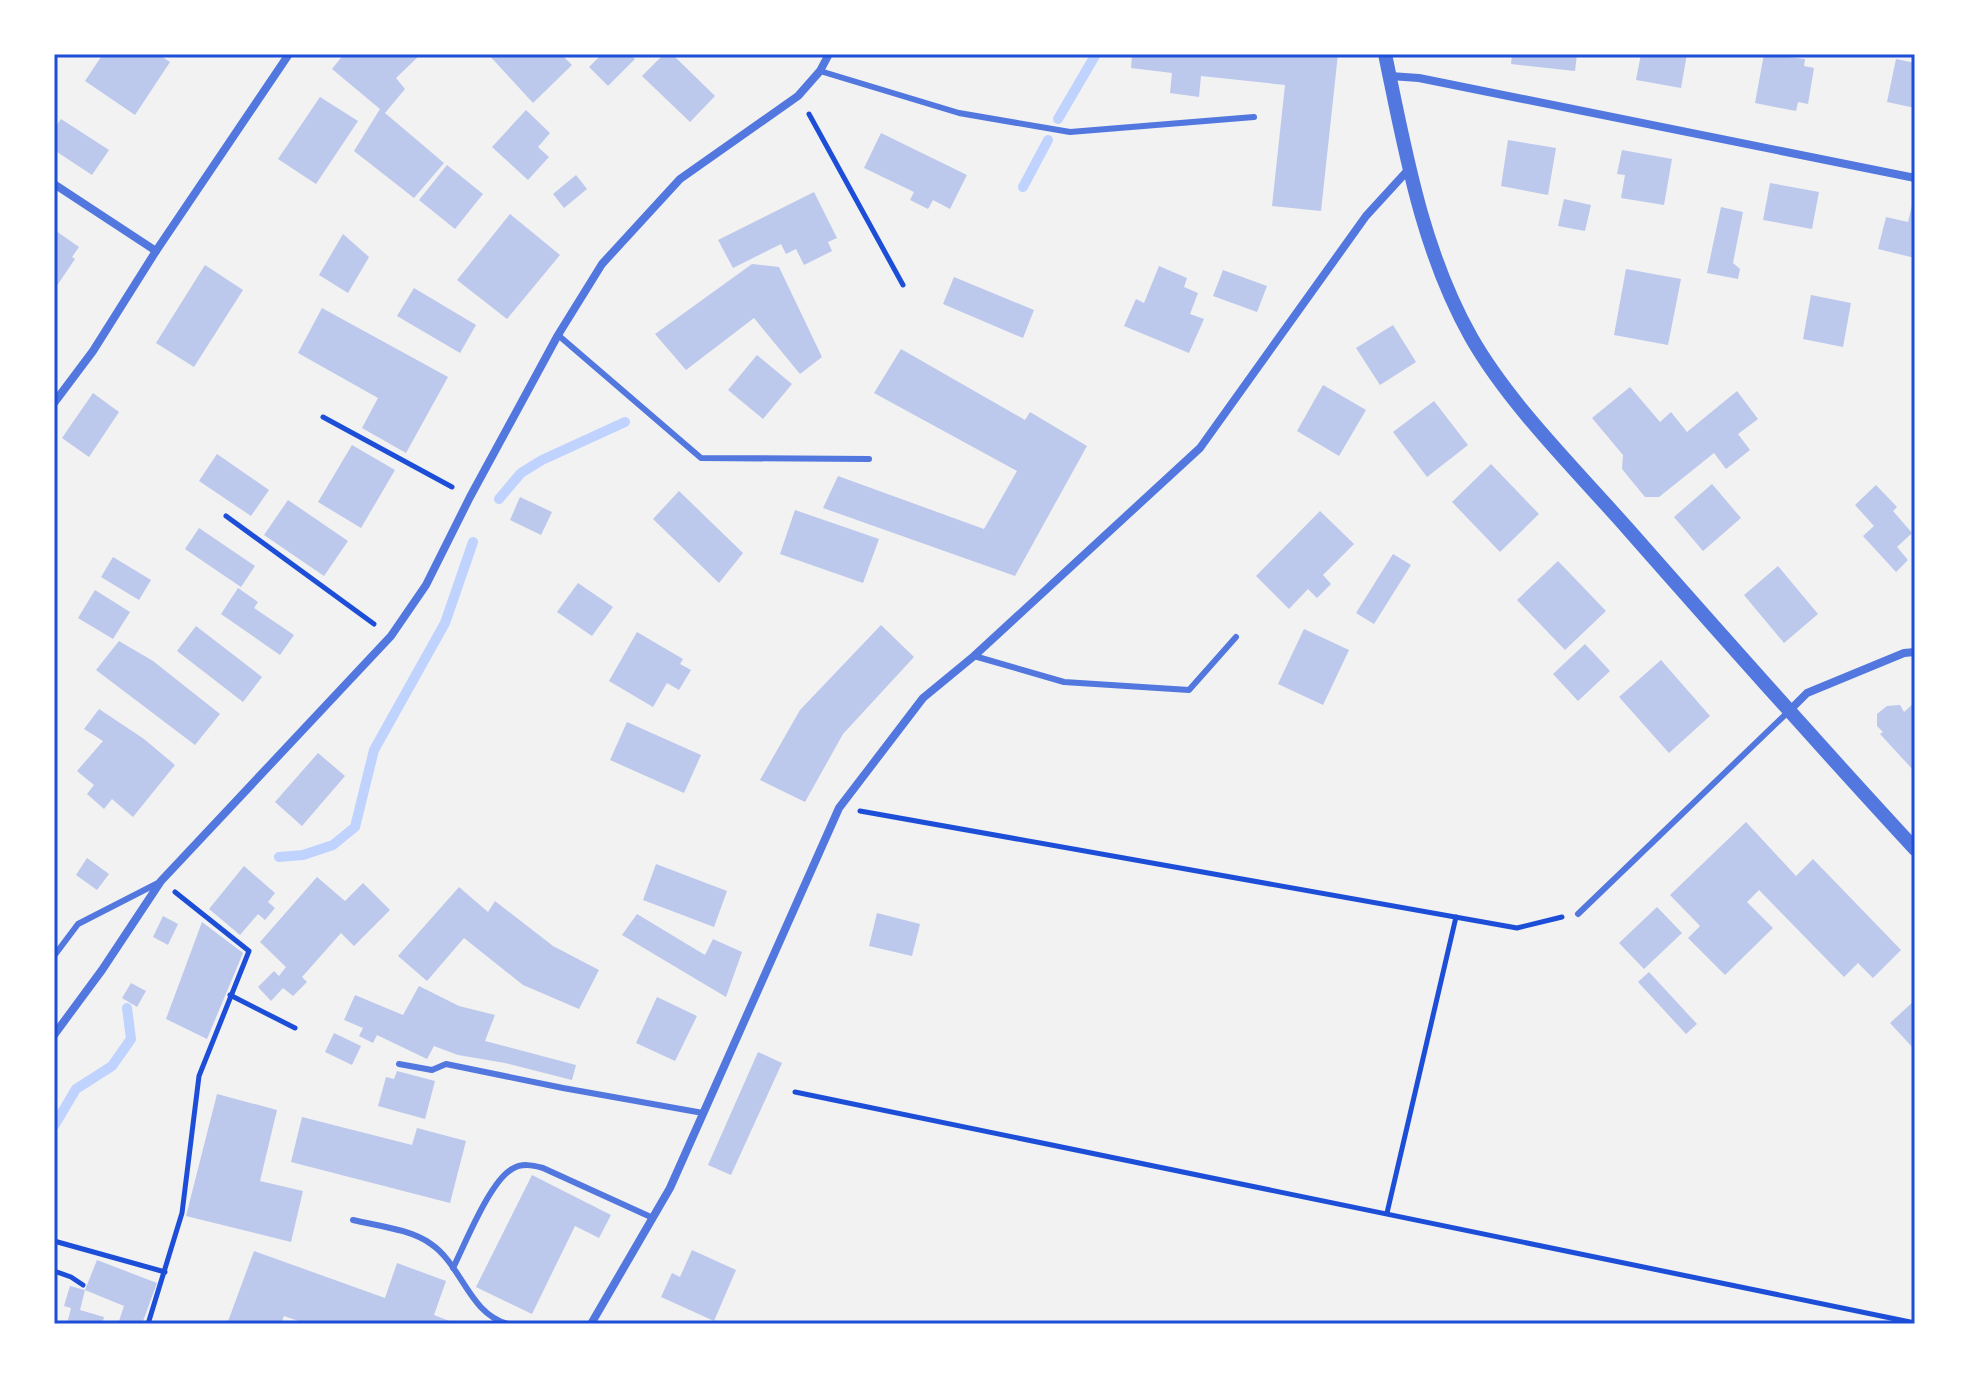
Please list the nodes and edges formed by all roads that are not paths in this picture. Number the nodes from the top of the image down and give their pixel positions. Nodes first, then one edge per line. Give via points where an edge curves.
1 (289, 54) edge
2 (829, 54) edge
3 (1385, 54) edge
4 (820, 71) junction
5 (1390, 76) junction
6 (1254, 117) dead end
7 (1409, 169) junction
8 (1915, 178) edge
9 (54, 184) edge
10 (156, 251) junction
11 (558, 335) junction
12 (54, 403) edge
13 (869, 459) dead end
14 (1236, 637) dead end
15 (1915, 652) edge
16 (974, 656) junction
17 (1788, 712) junction
18 (1915, 849) edge
19 (161, 881) junction
20 (1578, 914) road end
21 (54, 956) edge
22 (54, 1035) edge
23 (399, 1064) dead end
24 (703, 1113) junction
25 (653, 1218) junction
26 (353, 1220) dead end
27 (453, 1268) junction
28 (508, 1324) edge
29 (591, 1324) edge

1 - 10 street
2 - 4 street
3 - 5 street
4 - 6 lane via 959,113 1070,132
4 - 11 street via 798,96 680,179 602,264
5 - 7 street
5 - 8 street
7 - 16 street via 1366,216 1200,448
7 - 17 street via 1435,258 1471,337 1521,408
9 - 10 street
10 - 12 street
11 - 13 lane via 701,458
11 - 19 street via 426,585 391,636
14 - 16 lane via 1189,690 1064,682
15 - 17 street via 1807,693
16 - 24 street via 923,698 839,808
17 - 18 street
17 - 20 lane
19 - 21 lane via 78,924
19 - 22 street
23 - 24 lane via 432,1070 446,1064
24 - 25 street
25 - 27 lane via 543,1168 513,1167 496,1184
25 - 29 street
26 - 27 lane via 420,1237
27 - 28 lane via 484,1313

